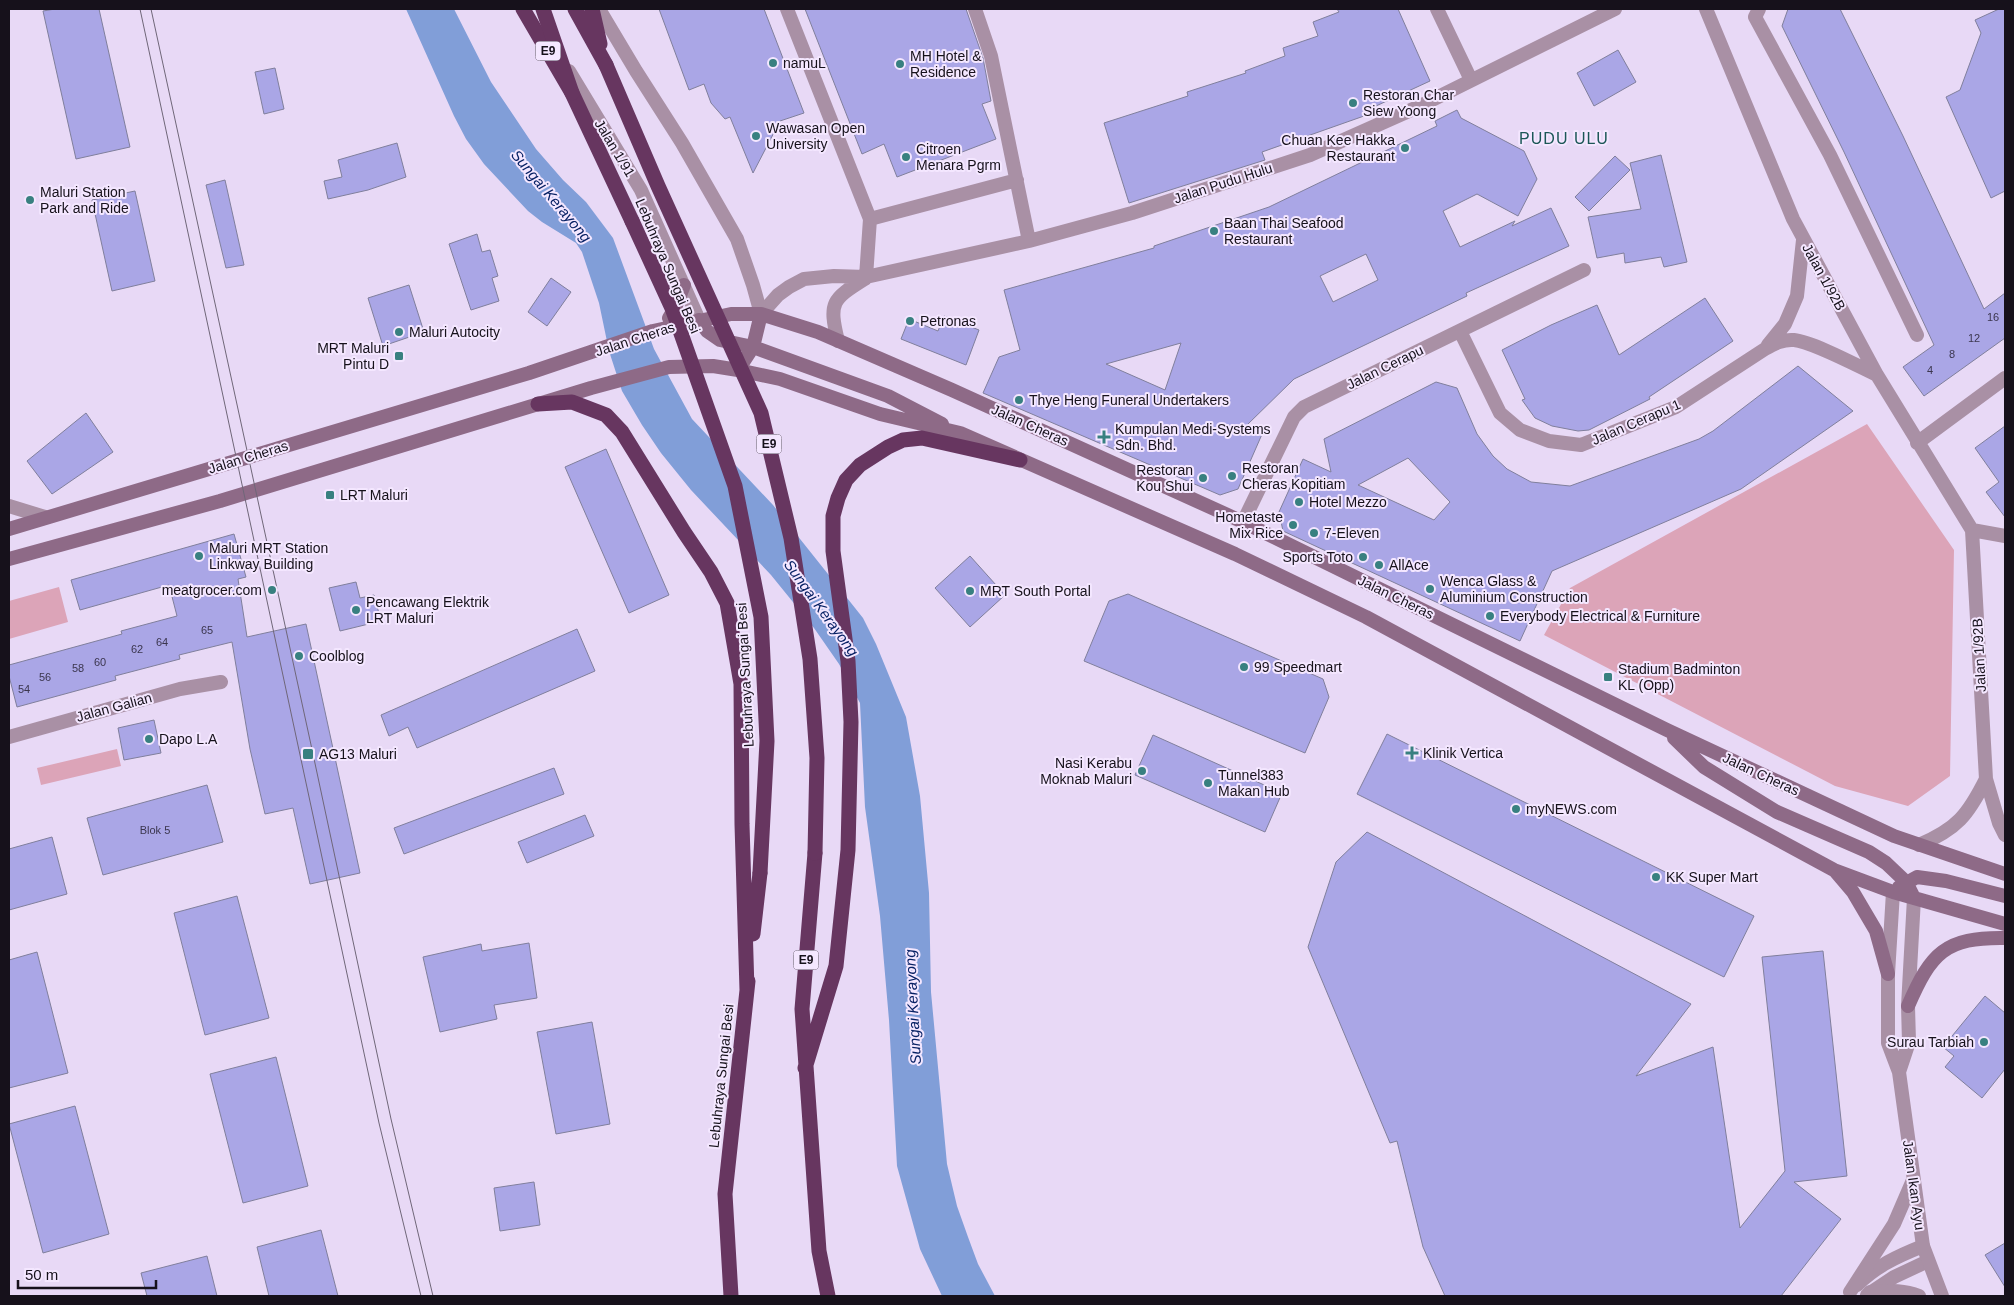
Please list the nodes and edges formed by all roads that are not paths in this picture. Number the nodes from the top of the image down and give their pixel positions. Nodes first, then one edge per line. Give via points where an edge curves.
1 (523, 9) edge
2 (531, 9) edge
3 (543, 9) edge
4 (575, 9) edge
5 (592, 9) edge
6 (599, 9) edge
7 (788, 9) edge
8 (975, 9) edge
9 (1437, 9) edge
10 (1615, 9) edge
11 (1706, 9) edge
12 (1759, 9) edge
13 (606, 65) junction
14 (1471, 80) junction
15 (572, 93) junction
16 (1017, 180) junction
17 (870, 220) junction
18 (1804, 240) junction
19 (1029, 241) junction
20 (1584, 270) dead end
21 (866, 277) junction
22 (684, 286) junction
23 (761, 314) junction
24 (699, 320) junction
25 (657, 330) junction
26 (1460, 331) junction
27 (1917, 335) dead end
28 (838, 341) junction
29 (753, 347) junction
30 (1765, 349) junction
31 (738, 370) junction
32 (1877, 375) junction
33 (2005, 378) edge
34 (538, 404) junction
35 (960, 434) junction
36 (1917, 442) junction
37 (1020, 460) junction
38 (9, 506) edge
39 (46, 518) junction
40 (1243, 522) junction
41 (9, 529) edge
42 (1972, 530) junction
43 (2005, 536) edge
44 (9, 559) edge
45 (221, 682) dead end
46 (1667, 730) junction
47 (9, 737) edge
48 (1986, 779) junction
49 (2005, 834) edge
50 (1919, 845) junction
51 (1834, 870) junction
52 (2005, 874) edge
53 (1906, 882) junction
54 (1893, 892) junction
55 (2005, 896) edge
56 (1914, 898) junction
57 (2005, 924) edge
58 (2005, 938) edge
59 (1888, 974) junction
60 (747, 990) junction
61 (1908, 1006) junction
62 (805, 1068) junction
63 (1899, 1072) junction
64 (1914, 1180) junction
65 (1923, 1246) junction
66 (1928, 1262) junction
67 (1848, 1294) edge
68 (1868, 1294) edge
69 (731, 1296) edge
70 (828, 1296) edge
71 (1919, 1296) edge
72 (1942, 1296) edge

1 - 15 highway, Lebuhraya Sungai Besi / E9, bridge
2 - 22 street, Jalan 1/91 via 640,190
3 - 15 highway, E9, bridge
4 - 13 highway, E9
5 - 13 highway, Lebuhraya Sungai Besi / E9
6 - 23 street via 737,239
7 - 17 street
8 - 16 street via 992,56
9 - 14 street
10 - 14 street, Jalan Pudu Hulu
11 - 18 street, Jalan 1/92B
12 - 27 street via 1755,17 1830,155
13 - 62 highway, Lebuhraya Sungai Besi / E9, bridge via 761,413 791,538 810,659 817,758 815,853 802,1009
14 - 19 street, Jalan Pudu Hulu via 1310,155 1132,213
15 - 60 highway, Lebuhraya Sungai Besi / E9, bridge via 672,308 735,486 761,617 767,741 760,873
16 - 17 street
16 - 19 street
17 - 21 street
18 - 30 street via 1797,296 1785,324
18 - 32 street, Jalan 1/92B
19 - 21 street, Jalan Pudu Hulu
20 - 26 street, Jalan Cerapu
21 - 23 street, Jalan Pudu Hulu via 804,279 789,286
21 - 28 street, Jalan Pudu Hulu via 840,295 833,308
22 - 24 street, Jalan 1/91
22 - 25 main road via 675,308
23 - 24 main road, Jalan Cheras via 731,314
23 - 28 main road, Jalan Cheras
23 - 29 main road
24 - 25 main road, Jalan Cheras
24 - 29 main road via 720,340
25 - 39 main road, Jalan Cheras
26 - 30 street, Jalan Cerapu 1 via 1500,413 1520,430 1549,441 1581,445 1676,406
26 - 40 street, Jalan Cerapu via 1304,407 1294,417
28 - 40 main road, Jalan Cheras
29 - 31 main road
29 - 35 main road via 888,396
30 - 32 street, Jalan Cerapu 1 via 1780,341 1795,340
31 - 34 main road via 713,366 669,367
31 - 35 main road via 780,379 880,414
32 - 36 street, Jalan 1/92B
33 - 36 street
34 - 44 main road via 220,501
34 - 60 highway via 572,402 606,415 622,432 711,572 727,603 742,684
35 - 37 main road
36 - 42 street, Jalan 1/92B
37 - 51 main road via 1235,554 1366,618
37 - 62 highway via 922,438 903,440 860,465 846,480 833,516 833,551 848,661 851,722 848,850 836,966
38 - 39 street
39 - 41 main road, Jalan Cheras
40 - 46 main road, Jalan Cheras
42 - 43 street
42 - 48 street, Jalan 1/92B
45 - 47 street, Jalan Galian via 180,689
46 - 50 main road, Jalan Cheras
46 - 53 main road via 1704,767 1777,812 1869,852
48 - 49 street, Jalan 1/92B
48 - 50 street via 1958,824
50 - 52 main road, Jalan Cheras
51 - 54 main road
51 - 59 main road via 1853,892 1876,931
53 - 54 main road
53 - 55 main road via 1917,876 1932,878
53 - 56 main road
54 - 56 main road
54 - 59 street, Jalan Ikan Ayu
56 - 57 main road
56 - 61 street, Jalan Ikan Ayu
58 - 61 main road via 1961,941 1944,950 1922,975
59 - 63 street, Jalan Ikan Ayu via 1888,1043
60 - 69 highway, Lebuhraya Sungai Besi / E9 via 725,1194
61 - 63 street, Jalan Ikan Ayu via 1909,1042
62 - 70 highway, Lebuhraya Sungai Besi / E9 via 819,1250
63 - 64 street, Jalan Ikan Ayu
64 - 65 street, Jalan Ikan Ayu
64 - 67 street via 1894,1224
65 - 66 street, Jalan Ikan Ayu
65 - 67 street via 1890,1260
66 - 68 street via 1894,1277
66 - 72 street, Jalan Ikan Ayu
68 - 71 street via 1894,1290

